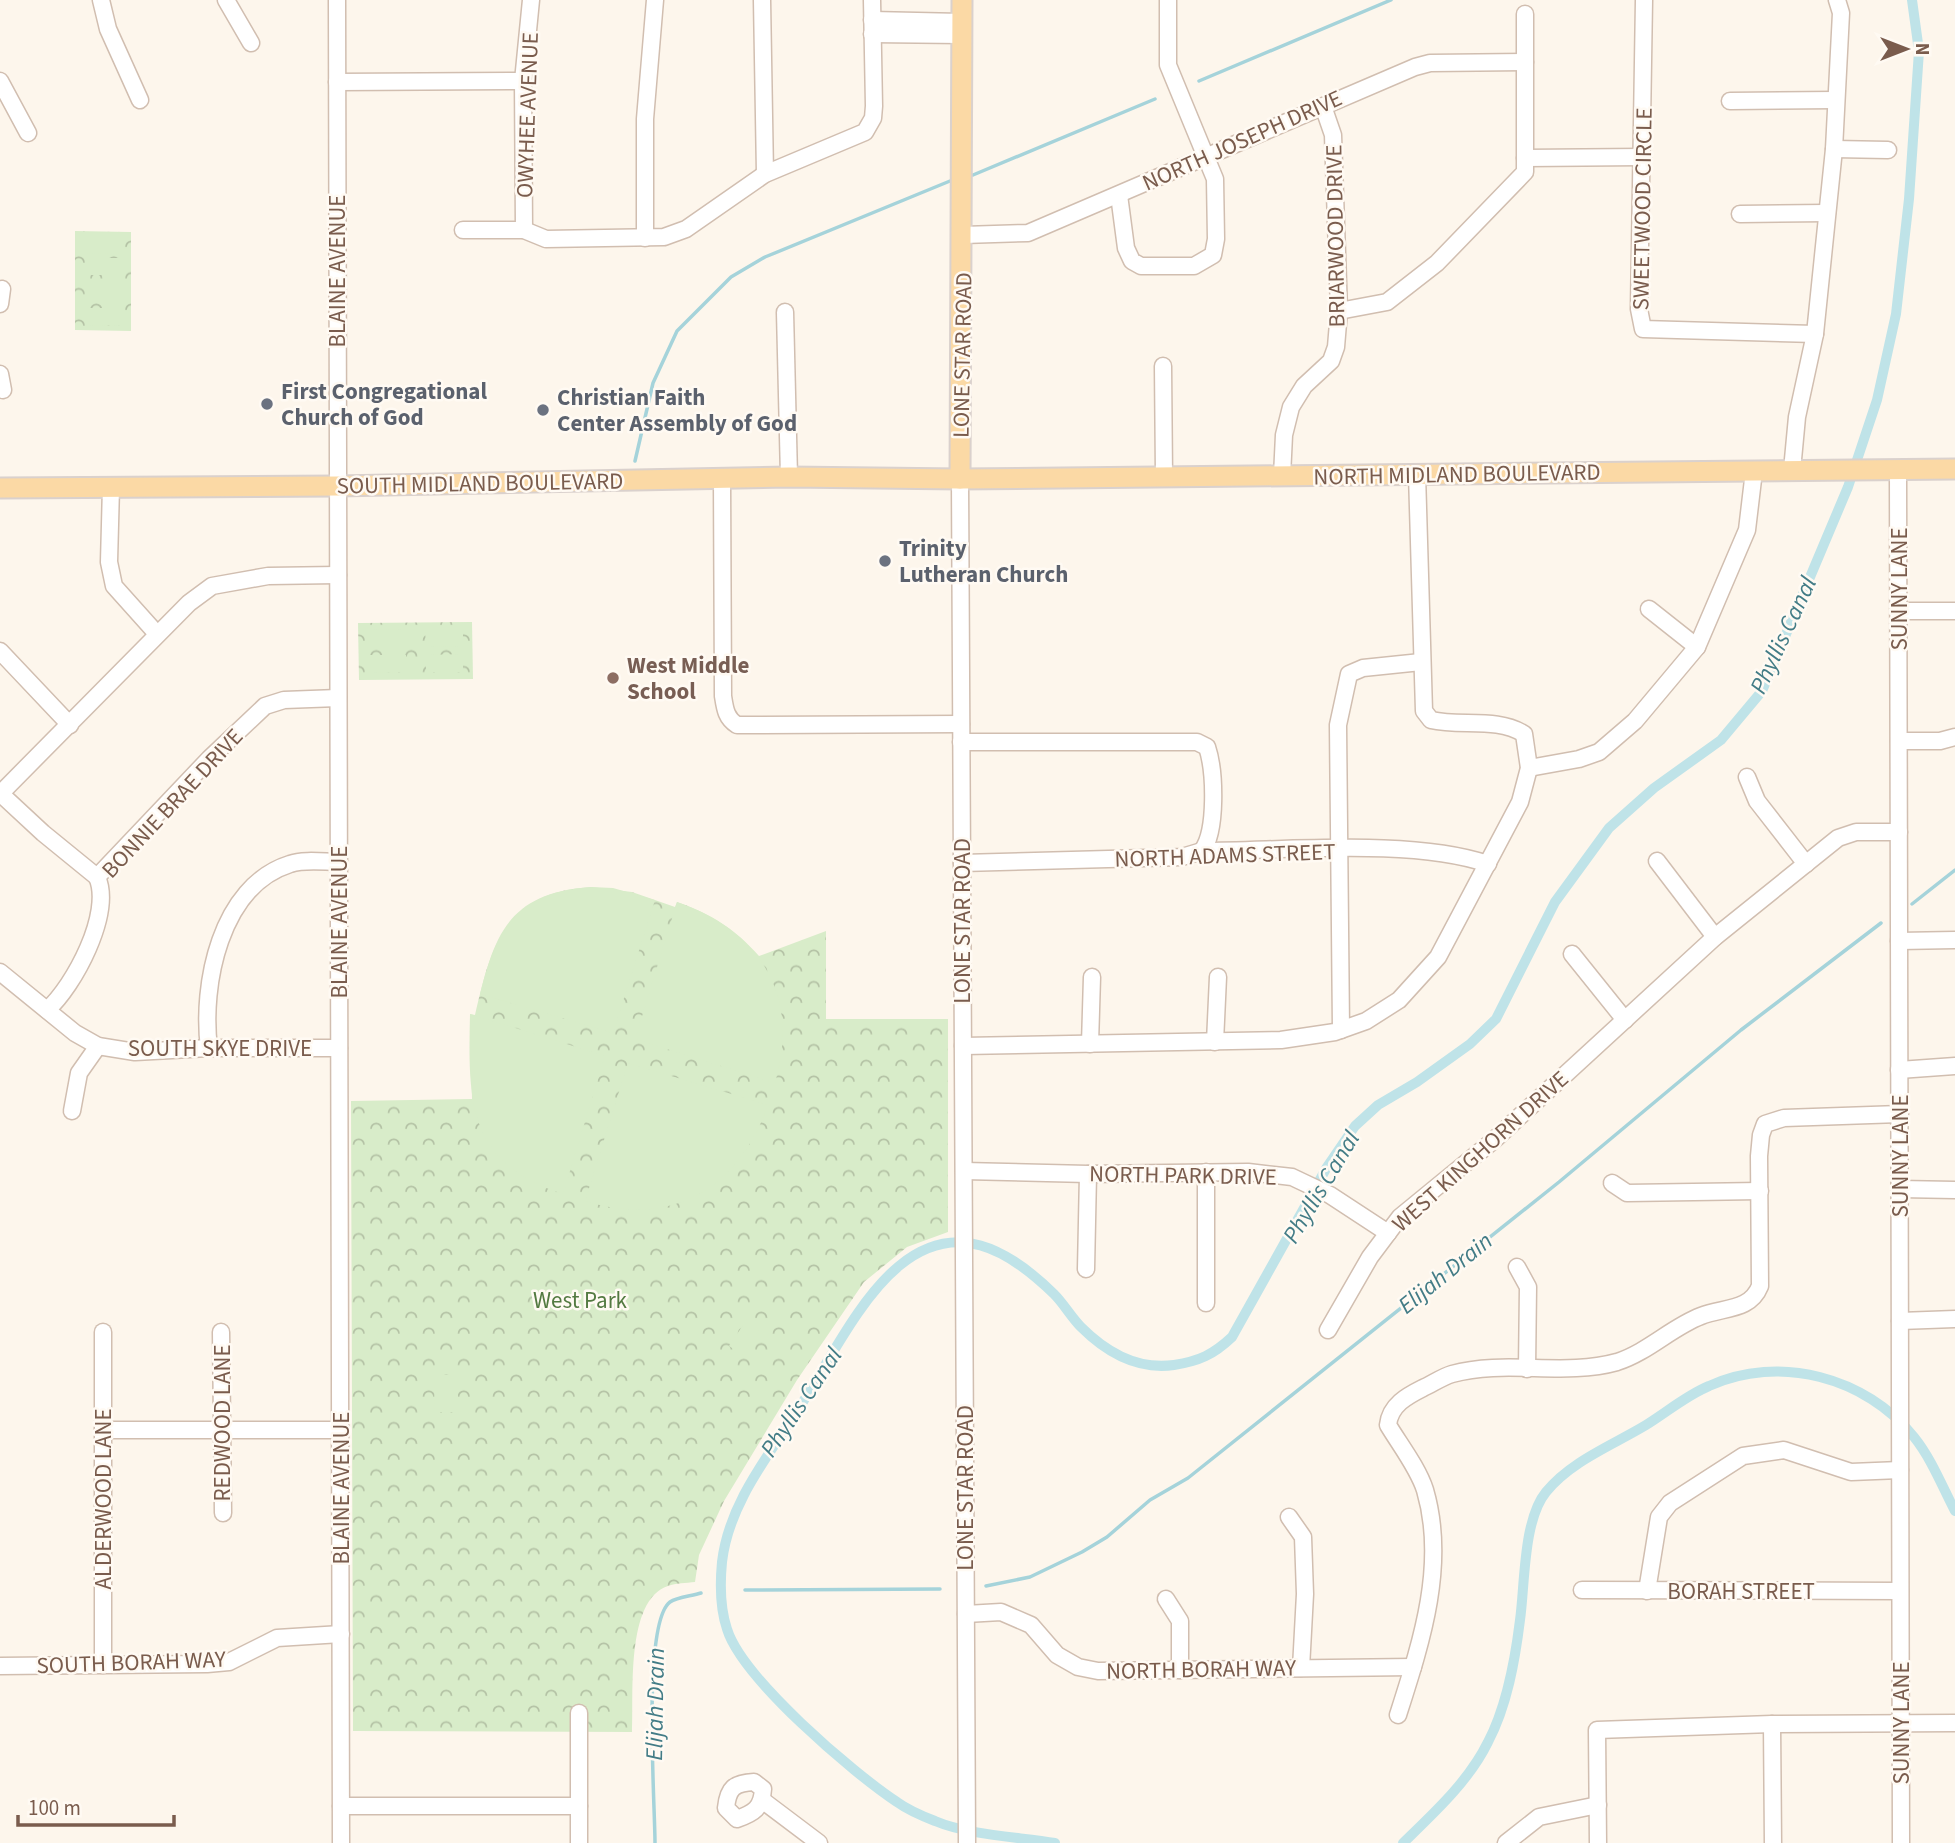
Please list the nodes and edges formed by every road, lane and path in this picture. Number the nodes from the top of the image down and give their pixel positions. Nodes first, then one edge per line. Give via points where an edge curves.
1 (101, 0) edge
2 (226, 0) edge
3 (337, 0) edge
4 (531, 0) edge
5 (654, 0) edge
6 (762, 0) edge
7 (872, 0) edge
8 (962, 0) edge
9 (1168, 0) edge
10 (1644, 0) edge
11 (1837, 0) edge
12 (1525, 13) dead end
13 (872, 27) junction
14 (962, 28) junction
15 (251, 43) dead end
16 (1525, 62) junction
17 (0, 81) edge
18 (337, 82) junction
19 (523, 82) junction
20 (141, 100) dead end
21 (1836, 100) junction
22 (1730, 101) dead end
23 (1323, 106) junction
24 (27, 133) dead end
25 (1834, 149) junction
26 (1888, 150) dead end
27 (1208, 158) junction
28 (1643, 158) junction
29 (1525, 159) junction
30 (765, 174) junction
31 (1118, 195) junction
32 (1827, 213) junction
33 (1740, 214) dead end
34 (463, 230) dead end
35 (524, 230) junction
36 (963, 235) junction
37 (645, 238) junction
38 (1339, 311) junction
39 (785, 313) dead end
40 (1815, 334) junction
41 (1163, 366) dead end
42 (1899, 469) junction
43 (1955, 469) edge
44 (1754, 471) junction
45 (1792, 471) junction
46 (1417, 474) junction
47 (1282, 476) junction
48 (789, 477) junction
49 (1164, 477) junction
50 (722, 479) junction
51 (960, 479) junction
52 (111, 486) junction
53 (338, 486) junction
54 (0, 488) edge
55 (338, 575) junction
56 (1649, 609) dead end
57 (1899, 611) junction
58 (1955, 611) edge
59 (157, 634) junction
60 (1697, 647) junction
61 (0, 651) edge
62 (1421, 662) junction
63 (338, 698) junction
64 (961, 724) junction
65 (70, 725) junction
66 (1955, 737) edge
67 (1899, 741) junction
68 (961, 743) junction
69 (1529, 768) junction
70 (1747, 777) dead end
71 (0, 794) edge
72 (1899, 832) junction
73 (1338, 850) junction
74 (1202, 851) junction
75 (339, 862) junction
76 (1657, 862) dead end
77 (962, 863) junction
78 (1488, 864) junction
79 (1806, 864) junction
80 (97, 877) junction
81 (1715, 937) junction
82 (1955, 940) edge
83 (1899, 941) junction
84 (1572, 954) dead end
85 (0, 972) edge
86 (1092, 977) dead end
87 (1218, 977) dead end
88 (47, 1010) junction
89 (1625, 1020) junction
90 (1341, 1030) junction
91 (1215, 1042) junction
92 (1090, 1044) junction
93 (98, 1046) junction
94 (963, 1046) junction
95 (209, 1048) junction
96 (339, 1048) junction
97 (1955, 1066) edge
98 (1899, 1070) junction
99 (72, 1111) dead end
100 (1899, 1114) junction
101 (964, 1171) junction
102 (1206, 1172) junction
103 (1088, 1174) junction
104 (1612, 1183) dead end
105 (1900, 1189) junction
106 (1955, 1190) edge
107 (1760, 1191) junction
108 (1388, 1233) junction
109 (1517, 1267) dead end
110 (1086, 1269) dead end
111 (1206, 1303) dead end
112 (1955, 1319) edge
113 (1900, 1321) junction
114 (1328, 1330) dead end
115 (103, 1332) dead end
116 (221, 1332) dead end
117 (1527, 1368) junction
118 (103, 1430) junction
119 (222, 1430) junction
120 (341, 1430) junction
121 (1900, 1470) junction
122 (223, 1513) dead end
123 (1289, 1517) dead end
124 (1582, 1590) dead end
125 (1647, 1591) junction
126 (1900, 1591) junction
127 (1166, 1600) dead end
128 (966, 1614) junction
129 (341, 1634) junction
130 (103, 1665) junction
131 (0, 1666) edge
132 (1413, 1667) junction
133 (1301, 1668) junction
134 (1180, 1670) junction
135 (579, 1713) dead end
136 (1398, 1715) dead end
137 (1955, 1723) edge
138 (1772, 1724) junction
139 (1901, 1724) junction
140 (762, 1800) dead end
141 (1598, 1805) junction
142 (341, 1806) junction
143 (579, 1806) junction
144 (967, 1832) edge
145 (341, 1843) edge
146 (579, 1843) edge
147 (820, 1843) edge
148 (1506, 1843) edge
149 (1598, 1843) edge
150 (1773, 1843) edge
151 (1901, 1843) edge

1 - 20 street via 108,29
2 - 15 street
3 - 18 street, BLAINE AVENUE
4 - 19 street, OWYHEE AVENUE
5 - 37 street via 645,119
6 - 30 street
7 - 13 street
8 - 14 main road, LONE STAR ROAD
9 - 27 street via 1168,65
10 - 28 street, SWEETWOOD CIRCLE
11 - 21 street via 1841,13
12 - 16 street
13 - 14 street
13 - 30 street via 874,106 865,132
14 - 36 main road, LONE STAR ROAD
16 - 23 street, NORTH JOSEPH DRIVE via 1415,66
16 - 29 street
17 - 24 street
18 - 19 street
18 - 53 street, BLAINE AVENUE
19 - 35 street, OWYHEE AVENUE
21 - 22 street
21 - 25 street
23 - 27 street, NORTH JOSEPH DRIVE
23 - 38 street, BRIARWOOD DRIVE via 1333,135
25 - 26 street
25 - 32 street
27 - 31 street, NORTH JOSEPH DRIVE
27 - 31 street via 1215,179 1216,239 1213,255 1205,262 1141,267 1132,261
28 - 29 street
28 - 40 street, SWEETWOOD CIRCLE via 1639,309 1643,329
29 - 38 street via 1525,172 1437,263 1387,302
30 - 37 street via 686,229
31 - 36 street, NORTH JOSEPH DRIVE via 1028,233
32 - 33 street
32 - 40 street
34 - 35 street
35 - 37 street via 546,239
36 - 51 main road, LONE STAR ROAD
38 - 47 street, BRIARWOOD DRIVE via 1331,361 1304,386 1291,407
39 - 48 street
40 - 45 street via 1797,416
41 - 49 street
42 - 43 main road, NORTH MIDLAND BOULEVARD
42 - 45 main road, NORTH MIDLAND BOULEVARD
42 - 57 street, SUNNY LANE
44 - 45 main road, NORTH MIDLAND BOULEVARD
44 - 46 main road, NORTH MIDLAND BOULEVARD
44 - 60 street via 1747,530
46 - 47 main road, NORTH MIDLAND BOULEVARD
46 - 62 street
47 - 49 main road, NORTH MIDLAND BOULEVARD
48 - 50 main road, SOUTH MIDLAND BOULEVARD
48 - 51 main road, SOUTH MIDLAND BOULEVARD
49 - 51 main road, NORTH MIDLAND BOULEVARD
50 - 53 main road, SOUTH MIDLAND BOULEVARD
50 - 64 street via 726,715 737,725
51 - 64 street, LONE STAR ROAD
52 - 53 main road, SOUTH MIDLAND BOULEVARD
52 - 54 main road, SOUTH MIDLAND BOULEVARD
52 - 59 street via 109,562 114,586
53 - 55 street, BLAINE AVENUE
55 - 59 street via 268,576 212,586
55 - 63 street, BLAINE AVENUE
56 - 60 street
57 - 58 street
57 - 67 street, SUNNY LANE
59 - 65 street
60 - 69 street via 1635,720 1599,751
61 - 65 street
62 - 69 street via 1421,695 1431,720 1513,728 1524,734
62 - 73 street via 1363,668 1349,674 1338,725
63 - 75 street, BLAINE AVENUE
63 - 80 street, BONNIE BRAE DRIVE via 284,700 265,706
64 - 68 street, LONE STAR ROAD
65 - 71 street
66 - 67 street
67 - 72 street, SUNNY LANE
68 - 74 street via 1197,742 1207,747 1213,764 1209,842
68 - 77 street, LONE STAR ROAD
69 - 78 street via 1520,802
70 - 79 street via 1757,802
71 - 80 street
72 - 79 street, WEST KINGHORN DRIVE via 1856,832 1838,838
72 - 83 street, SUNNY LANE
73 - 74 street, NORTH ADAMS STREET
73 - 78 street, NORTH ADAMS STREET via 1448,854
73 - 90 street
74 - 77 street, NORTH ADAMS STREET via 1182,857
75 - 95 street via 293,863 274,871 246,898 225,928 212,962 206,1022
75 - 96 street, BLAINE AVENUE
76 - 81 street
77 - 94 street, LONE STAR ROAD
78 - 90 street via 1438,957 1399,1000
79 - 81 street, WEST KINGHORN DRIVE
80 - 88 street, BONNIE BRAE DRIVE via 100,908 83,962 70,986
81 - 89 street, WEST KINGHORN DRIVE
82 - 83 street
83 - 98 street, SUNNY LANE
84 - 89 street
85 - 88 street, SOUTH SKYE DRIVE
86 - 92 street
87 - 91 street
88 - 93 street, SOUTH SKYE DRIVE
89 - 108 street, WEST KINGHORN DRIVE via 1494,1140 1400,1217
90 - 91 street via 1281,1040
91 - 92 street
92 - 94 street
93 - 95 street, SOUTH SKYE DRIVE via 135,1052
93 - 99 street via 79,1073
94 - 101 street, LONE STAR ROAD
95 - 96 street, SOUTH SKYE DRIVE
96 - 120 street, BLAINE AVENUE
97 - 98 street
98 - 100 street, SUNNY LANE
100 - 105 street, SUNNY LANE
100 - 107 street via 1784,1118 1765,1124
101 - 103 street, NORTH PARK DRIVE
101 - 128 street, LONE STAR ROAD
102 - 103 street, NORTH PARK DRIVE
102 - 108 street, NORTH PARK DRIVE via 1292,1177
102 - 111 street
103 - 110 street
104 - 107 street via 1627,1193
105 - 106 street
105 - 113 street, SUNNY LANE
107 - 117 street via 1760,1286 1755,1298 1701,1316 1619,1361
108 - 114 street, WEST KINGHORN DRIVE
109 - 117 street via 1528,1287
112 - 113 street
113 - 121 street, SUNNY LANE
115 - 118 street, ALDERWOOD LANE
116 - 119 street, REDWOOD LANE
117 - 132 street via 1452,1374 1406,1396 1389,1415 1388,1424 1424,1487 1433,1532 1432,1590
118 - 119 street
118 - 130 street, ALDERWOOD LANE
119 - 120 street
119 - 122 street, REDWOOD LANE
120 - 129 street, BLAINE AVENUE
121 - 125 street via 1851,1472 1771,1450 1743,1456 1670,1503 1659,1517
121 - 126 street, SUNNY LANE
123 - 133 street via 1303,1537 1306,1594
124 - 125 street, BORAH STREET
125 - 126 street, BORAH STREET
126 - 139 street, SUNNY LANE
127 - 134 street via 1180,1621
128 - 134 street, NORTH BORAH WAY via 1001,1612 1031,1625 1057,1655 1079,1667
128 - 144 street, LONE STAR ROAD
129 - 130 street, SOUTH BORAH WAY via 277,1638 229,1662
129 - 142 street, BLAINE AVENUE
130 - 131 street, SOUTH BORAH WAY
132 - 133 street, NORTH BORAH WAY
132 - 136 street
133 - 134 street, NORTH BORAH WAY
135 - 143 street
137 - 139 street
138 - 139 street
138 - 141 street via 1597,1730
138 - 150 street
139 - 151 street, SUNNY LANE
140 - 147 street
141 - 148 street via 1539,1817
141 - 149 street
142 - 143 street
142 - 145 street, BLAINE AVENUE
143 - 146 street

